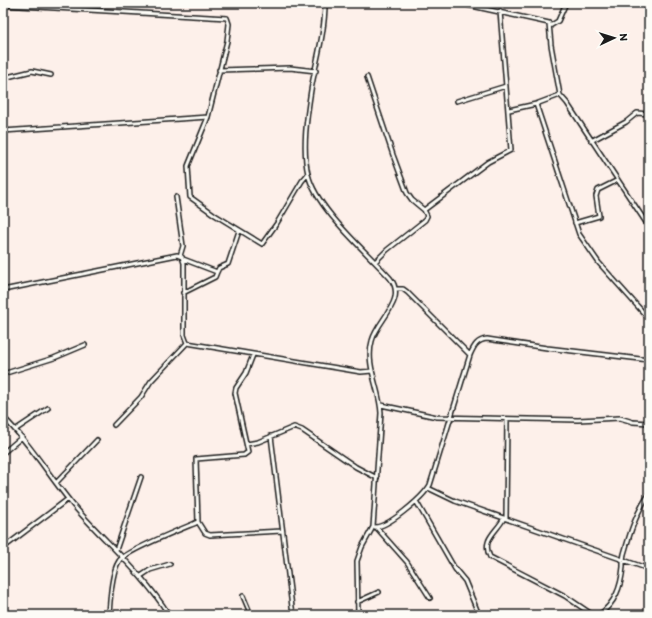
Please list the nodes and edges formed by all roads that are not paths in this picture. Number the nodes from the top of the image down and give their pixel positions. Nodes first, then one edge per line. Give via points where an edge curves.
1 (324, 3) edge
2 (458, 3) edge
3 (566, 3) edge
4 (3, 5) edge
5 (500, 11) junction
6 (550, 26) junction
7 (219, 70) junction
8 (316, 71) junction
9 (50, 75) dead end
10 (367, 77) dead end
11 (3, 78) edge
12 (506, 86) junction
13 (560, 94) junction
14 (457, 101) dead end
15 (536, 104) junction
16 (509, 110) junction
17 (649, 114) edge
18 (208, 116) junction
19 (3, 130) edge
20 (591, 141) junction
21 (308, 174) junction
22 (618, 180) junction
23 (176, 197) dead end
24 (424, 210) junction
25 (575, 223) junction
26 (649, 227) edge
27 (239, 231) junction
28 (180, 256) junction
29 (183, 259) junction
30 (375, 262) junction
31 (216, 272) junction
32 (396, 289) junction
33 (3, 290) edge
34 (183, 293) junction
35 (649, 319) edge
36 (187, 343) junction
37 (85, 345) dead end
38 (253, 355) junction
39 (470, 355) junction
40 (649, 360) edge
41 (372, 371) junction
42 (3, 374) edge
43 (381, 405) junction
44 (48, 408) dead end
45 (3, 417) edge
46 (452, 417) junction
47 (507, 419) junction
48 (649, 423) edge
49 (114, 425) dead end
50 (15, 430) junction
51 (271, 436) junction
52 (22, 437) junction
53 (97, 440) dead end
54 (247, 444) junction
55 (3, 453) edge
56 (141, 477) dead end
57 (377, 478) junction
58 (56, 483) junction
59 (428, 488) junction
60 (649, 494) edge
61 (68, 499) junction
62 (416, 501) junction
63 (505, 518) junction
64 (198, 522) junction
65 (375, 527) junction
66 (282, 531) junction
67 (3, 548) edge
68 (116, 550) junction
69 (123, 556) junction
70 (623, 560) junction
71 (170, 564) dead end
72 (649, 569) edge
73 (141, 576) junction
74 (379, 592) dead end
75 (243, 596) dead end
76 (430, 598) dead end
77 (358, 602) junction
78 (109, 615) edge
79 (169, 615) edge
80 (251, 615) edge
81 (293, 615) edge
82 (358, 615) edge
83 (479, 615) edge
84 (593, 615) edge
85 (599, 615) edge

1 - 8 street
2 - 5 street
3 - 6 street via 558,21
4 - 7 street via 227,18 227,40
5 - 6 street via 547,21
5 - 12 street
6 - 13 street
7 - 8 street via 290,68
7 - 18 street
8 - 21 street via 310,95
9 - 11 street via 32,71
10 - 24 street via 407,193
12 - 14 street
12 - 16 street
13 - 15 street
13 - 20 street
15 - 16 street
15 - 25 street
16 - 24 street via 511,150 488,162
17 - 20 street via 637,113
18 - 19 street
18 - 27 street via 188,166 190,197
20 - 22 street
21 - 27 street via 262,244
21 - 30 street via 316,192 334,218
22 - 25 street via 598,190 596,196 599,216
22 - 26 street
23 - 28 street via 183,246
24 - 30 street via 426,219 386,250
25 - 35 street via 598,263
27 - 31 street via 228,264
28 - 29 street
28 - 33 street via 170,255
29 - 31 street
29 - 34 street
30 - 32 street via 393,281
31 - 34 street via 215,277
32 - 39 street via 407,292
32 - 41 street via 394,303 375,331 371,342 369,352
34 - 36 street via 184,335
36 - 38 street
36 - 49 street
37 - 42 street
38 - 41 street via 361,372
38 - 54 street via 246,373 235,390
39 - 40 street via 477,343 487,338
39 - 46 street
41 - 43 street
43 - 46 street via 427,415
43 - 57 street
44 - 50 street
45 - 50 street
46 - 47 street
46 - 59 street
47 - 48 street via 620,418
47 - 63 street
50 - 52 street
51 - 54 street
51 - 57 street via 291,427 297,428 360,470
51 - 66 street
52 - 55 street
52 - 58 street
53 - 58 street
54 - 64 street via 248,452 244,455 196,459
56 - 68 street
57 - 65 street
58 - 61 street
59 - 62 street
59 - 63 street via 449,499
60 - 70 street via 635,518
61 - 67 street
61 - 68 street
62 - 65 street via 387,523
62 - 83 street via 455,569 464,578
63 - 70 street
63 - 84 street via 488,540 490,557 565,596
64 - 66 street via 205,533 210,535
64 - 69 street
65 - 76 street via 407,562
65 - 77 street via 358,555
66 - 81 street
68 - 69 street
69 - 73 street
69 - 78 street via 118,561 115,571
70 - 72 street
70 - 85 street via 616,596 609,607
71 - 73 street via 150,570
73 - 79 street
74 - 77 street
75 - 80 street
77 - 82 street

